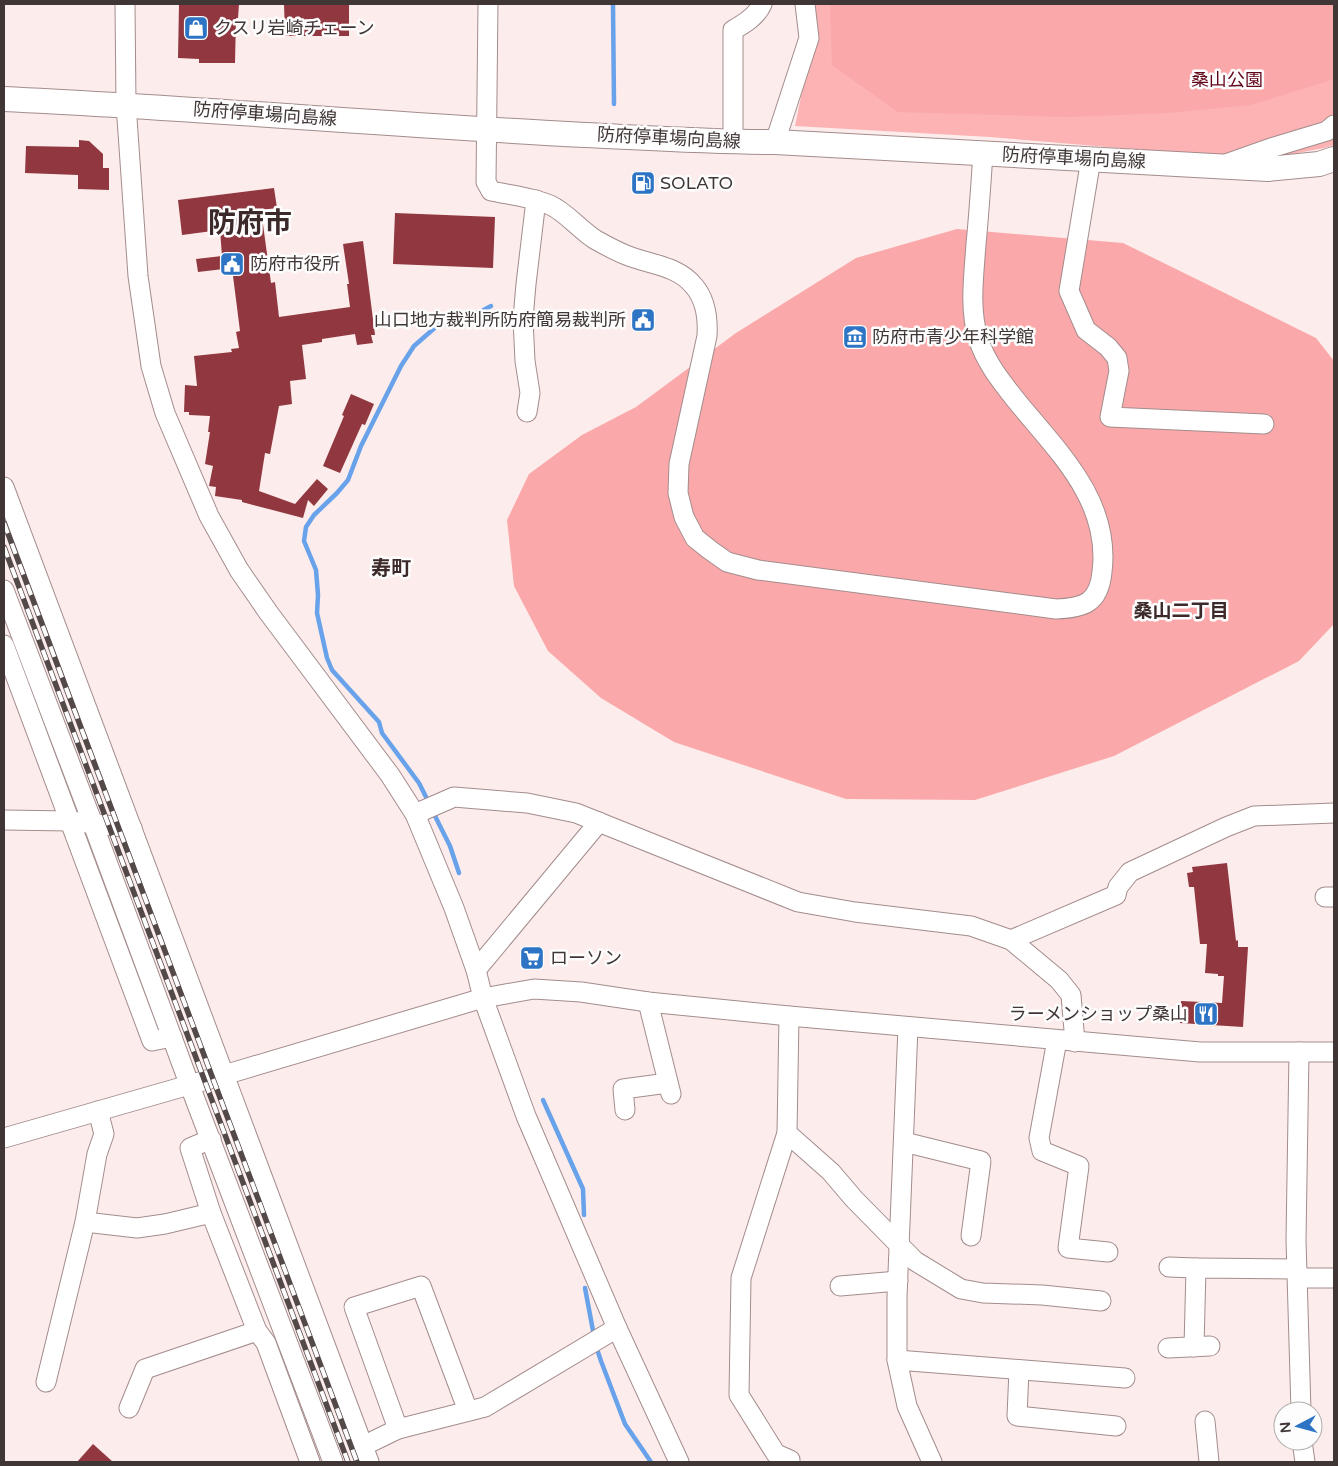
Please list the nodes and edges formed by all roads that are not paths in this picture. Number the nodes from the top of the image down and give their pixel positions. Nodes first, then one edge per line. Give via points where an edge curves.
1 (125, 4) edge
2 (488, 4) edge
3 (762, 4) edge
4 (805, 4) edge
5 (4, 98) edge
6 (126, 104) junction
7 (1334, 125) edge
8 (487, 130) junction
9 (733, 142) junction
10 (775, 142) junction
11 (983, 153) junction
12 (1091, 159) junction
13 (1334, 159) edge
14 (1220, 166) junction
15 (536, 200) junction
16 (527, 412) dead end
17 (1264, 424) dead end
18 (4, 487) edge
19 (10, 522) edge
20 (4, 590) edge
21 (4, 645) edge
22 (1334, 813) edge
23 (415, 814) junction
24 (4, 820) edge
25 (70, 821) junction
26 (599, 822) junction
27 (93, 824) junction
28 (132, 828) junction
29 (1012, 940) junction
30 (476, 970) junction
31 (483, 998) junction
32 (648, 1002) junction
33 (789, 1016) junction
34 (908, 1026) junction
35 (172, 1037) junction
36 (1066, 1041) junction
37 (1299, 1052) junction
38 (1334, 1052) edge
39 (224, 1076) junction
40 (190, 1086) junction
41 (625, 1110) dead end
42 (98, 1111) junction
43 (787, 1133) junction
44 (4, 1138) edge
45 (211, 1139) junction
46 (904, 1142) junction
47 (211, 1213) junction
48 (85, 1222) junction
49 (971, 1236) dead end
50 (900, 1246) junction
51 (1108, 1252) dead end
52 (1169, 1267) dead end
53 (1196, 1268) junction
54 (1297, 1274) junction
55 (1334, 1278) edge
56 (898, 1281) junction
57 (840, 1286) dead end
58 (1101, 1301) dead end
59 (617, 1328) junction
60 (257, 1331) junction
61 (1168, 1348) dead end
62 (897, 1360) junction
63 (1020, 1370) junction
64 (1125, 1378) dead end
65 (46, 1382) dead end
66 (1301, 1401) edge
67 (129, 1408) dead end
68 (468, 1411) junction
69 (1205, 1420) dead end
70 (1116, 1426) dead end
71 (398, 1429) junction
72 (366, 1454) edge
73 (310, 1462) edge
74 (333, 1462) edge
75 (680, 1462) edge
76 (790, 1462) edge
77 (932, 1462) edge
78 (1209, 1462) edge

1 - 6 street
2 - 8 street
3 - 9 street via 748,22 733,30
4 - 10 street via 810,38
5 - 6 main road, 防府停車場向島線
6 - 8 main road, 防府停車場向島線
6 - 23 street via 138,276 151,366 183,458 209,516 239,570 390,775
7 - 14 street via 1327,131
8 - 9 main road, 防府停車場向島線
8 - 15 street via 486,182 491,191
9 - 10 main road, 防府停車場向島線
10 - 11 main road, 防府停車場向島線
11 - 12 main road, 防府停車場向島線
11 - 15 street via 972,310 987,360 1075,473 1100,522 1103,541 1101,584 1092,600 1076,608 1056,609 758,570 727,562 710,550 691,531 678,493 679,464 707,336 708,318 703,302 695,287 681,274 627,255 595,239 552,206
12 - 14 main road, 防府停車場向島線
12 - 17 street via 1068,290 1086,330 1117,358 1119,371 1110,418
13 - 14 main road, 防府停車場向島線 via 1319,164 1268,169
15 - 16 street via 523,319 530,393
18 - 19 street
19 - 28 street
20 - 27 street
21 - 25 street
22 - 29 street via 1254,816 1226,827 1130,872 1116,895
23 - 26 street via 454,797 526,802 576,813
23 - 30 street
24 - 25 street
25 - 27 street
25 - 35 street via 152,1041
26 - 29 street via 798,902 971,926
26 - 30 street
27 - 28 street
27 - 35 street
28 - 39 street
29 - 36 street via 1059,980 1071,995
30 - 31 street
31 - 32 street via 534,989
31 - 39 street
31 - 59 street via 526,1116
32 - 33 street
32 - 41 street via 670,1088 623,1089
33 - 34 street
33 - 43 street
34 - 36 street
34 - 46 street
35 - 40 street
36 - 37 street via 1200,1052
36 - 51 street via 1039,1138 1042,1151 1079,1166 1068,1248
37 - 38 street
37 - 54 street
39 - 40 street
39 - 72 street
40 - 42 street
40 - 45 street
42 - 44 street
42 - 48 street via 104,1134 97,1154
43 - 50 street via 832,1172
43 - 76 street via 741,1278 739,1396 776,1454
45 - 47 street via 190,1148
45 - 74 street
46 - 49 street via 981,1161
46 - 50 street
47 - 48 street via 137,1228
47 - 60 street
48 - 65 street
50 - 56 street
50 - 58 street via 915,1261 962,1289
52 - 53 street
53 - 54 street
53 - 61 street via 1202,1347
54 - 55 street
54 - 66 street
56 - 57 street
56 - 62 street
59 - 68 street via 485,1407
59 - 75 street
60 - 67 street via 145,1369
60 - 73 street via 266,1343
62 - 63 street
62 - 77 street via 908,1406
63 - 64 street
63 - 70 street via 1017,1416
68 - 71 street
68 - 71 street via 421,1286 354,1308
69 - 78 street
71 - 72 street

